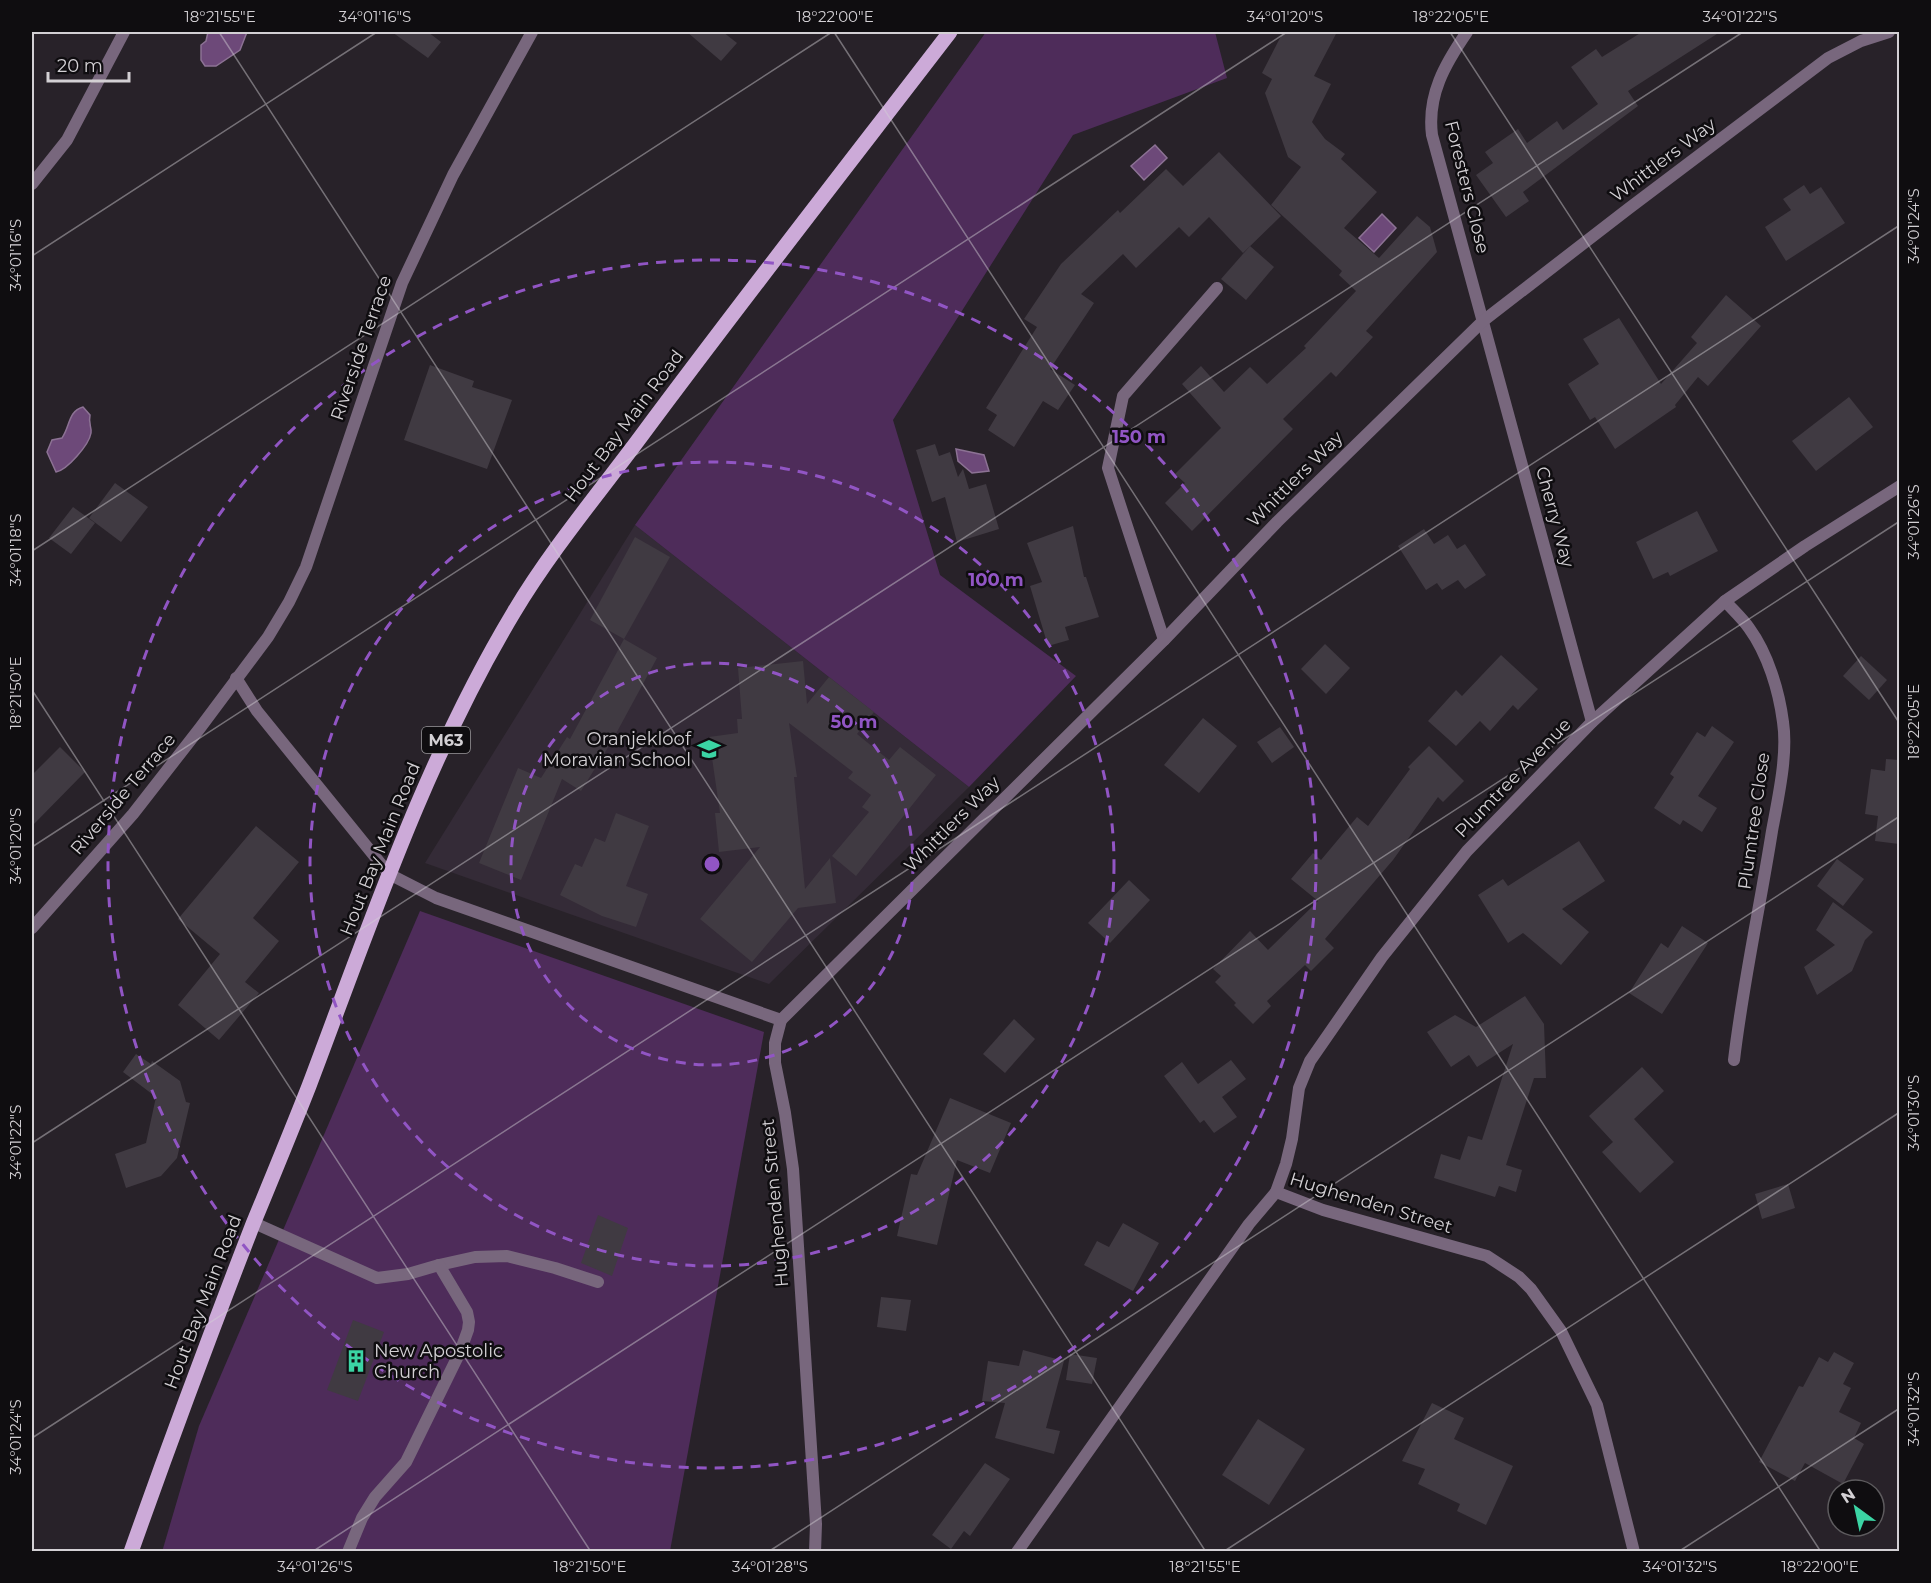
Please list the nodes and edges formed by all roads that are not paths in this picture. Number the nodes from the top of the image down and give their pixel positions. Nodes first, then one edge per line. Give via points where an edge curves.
1 (124, 32) edge
2 (532, 32) edge
3 (950, 32) edge
4 (1467, 32) edge
5 (1889, 32) edge
6 (32, 184) edge
7 (1217, 288) dead end
8 (1483, 321) junction
9 (1899, 486) edge
10 (1725, 601) junction
11 (1164, 640) junction
12 (236, 678) junction
13 (1592, 722) junction
14 (389, 874) junction
15 (32, 928) edge
16 (781, 1020) junction
17 (1734, 1060) dead end
18 (1275, 1192) junction
19 (254, 1223) junction
20 (439, 1264) junction
21 (598, 1282) dead end
22 (130, 1551) edge
23 (348, 1551) edge
24 (815, 1551) edge
25 (1017, 1551) edge
26 (1634, 1551) edge

1 - 6 street via 67,140
2 - 12 street, Riverside Terrace via 453,176 402,282 306,567 268,637
3 - 14 main road, Hout Bay Main Road / M63 via 693,366 516,608 455,721
4 - 8 street, Foresters Close via 1441,73 1431,122
5 - 8 street, Whittlers Way via 1861,40 1828,58
7 - 11 street via 1123,396 1108,468
8 - 11 street, Whittlers Way via 1277,522
8 - 13 street, Cherry Way
9 - 10 street, Plumtree Avenue
10 - 13 street, Plumtree Avenue
10 - 17 street, Plumtree Close via 1750,629 1763,654 1775,686 1784,731 1782,768
11 - 16 street, Whittlers Way
12 - 14 street via 257,711
12 - 15 street, Riverside Terrace via 133,814
13 - 18 street, Plumtree Avenue via 1467,851 1382,957 1310,1061 1299,1088 1292,1139
14 - 16 street via 436,898
14 - 19 main road, Hout Bay Main Road / M63
16 - 24 street, Hughenden Street via 775,1063 793,1169
18 - 25 street, Hughenden Street
18 - 26 street, Hughenden Street via 1323,1210 1487,1256 1519,1277 1561,1331 1597,1405
19 - 20 street via 376,1278 408,1274
19 - 22 main road, Hout Bay Main Road / M63
20 - 21 street via 507,1256
20 - 23 street via 467,1312 468,1330 406,1461 375,1497

